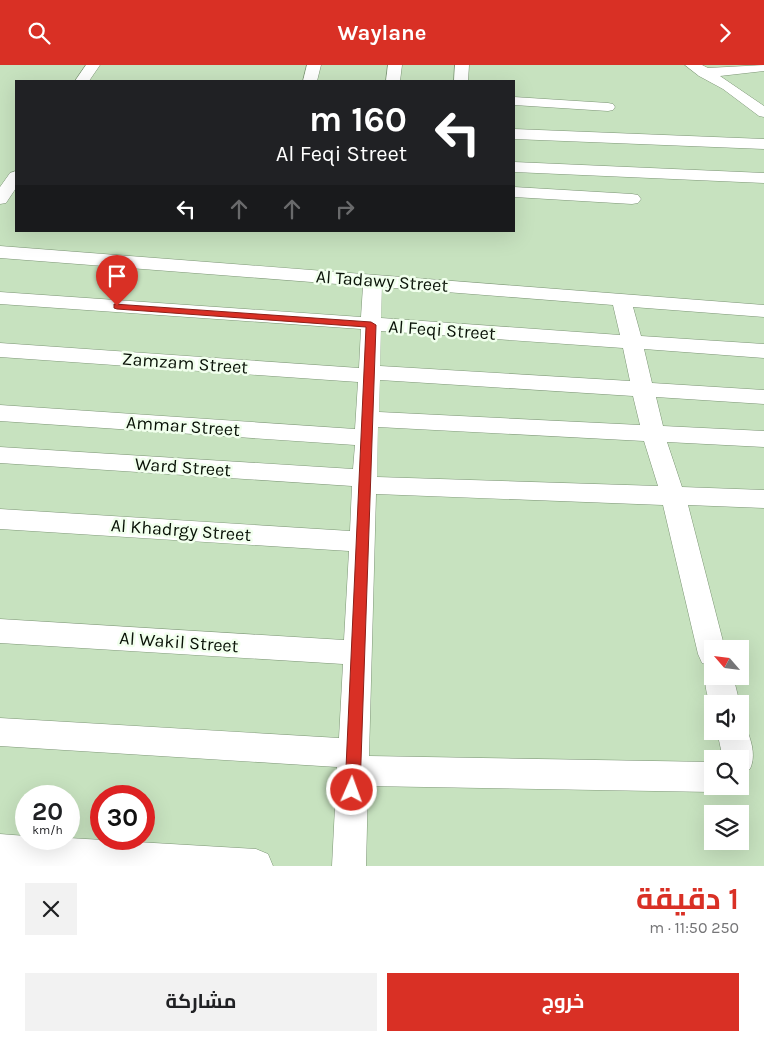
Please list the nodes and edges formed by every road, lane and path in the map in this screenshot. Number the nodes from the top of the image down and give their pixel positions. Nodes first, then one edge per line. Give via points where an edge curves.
1 (93, 65) edge
2 (314, 65) edge
3 (395, 65) edge
4 (462, 65) edge
5 (764, 67) edge
6 (698, 69) edge
7 (83, 80) edge
8 (310, 80) edge
9 (393, 80) edge
10 (461, 80) edge
11 (515, 101) edge
12 (608, 107) dead end
13 (764, 113) edge
14 (515, 133) edge
15 (764, 144) edge
16 (515, 167) edge
17 (15, 177) edge
18 (764, 178) edge
19 (515, 192) edge
20 (0, 199) edge
21 (632, 199) dead end
22 (0, 252) edge
23 (373, 280) junction
24 (0, 298) edge
25 (622, 300) junction
26 (764, 311) edge
27 (371, 325) junction
28 (632, 343) junction
29 (0, 351) edge
30 (764, 351) edge
31 (369, 374) junction
32 (644, 390) junction
33 (764, 397) edge
34 (0, 413) edge
35 (367, 429) junction
36 (654, 434) junction
37 (764, 439) edge
38 (0, 455) edge
39 (365, 482) junction
40 (673, 496) junction
41 (764, 499) edge
42 (0, 519) edge
43 (363, 541) junction
44 (0, 631) edge
45 (709, 640) edge
46 (357, 653) junction
47 (0, 732) edge
48 (354, 762) junction
49 (704, 777) edge
50 (0, 851) edge
51 (256, 866) edge
52 (349, 866) edge

1 - 7 street
2 - 8 street
3 - 9 street
4 - 10 street
5 - 6 street
6 - 13 street
11 - 12 street
14 - 15 street
16 - 18 street
17 - 20 street
19 - 21 street
22 - 23 street, Al Tadawy Street
23 - 25 street, Al Tadawy Street
23 - 27 street
24 - 27 street, Al Feqi Street
25 - 26 street, Al Tadawy Street
25 - 28 street
27 - 28 street, Al Feqi Street
27 - 31 street
28 - 30 street, Al Feqi Street
28 - 32 street
29 - 31 street, Zamzam Street
31 - 32 street, Zamzam Street
31 - 35 street
32 - 33 street, Zamzam Street
32 - 36 street
34 - 35 street, Ammar Street
35 - 36 street, Ammar Street
35 - 39 street
36 - 37 street, Ammar Street
36 - 40 street
38 - 39 street, Ward Street
39 - 40 street, Ward Street
39 - 43 street
40 - 41 street, Ward Street
40 - 45 street
42 - 43 street, Al Khadrgy Street
43 - 46 street
44 - 46 street, Al Wakil Street
46 - 48 street
47 - 48 street
48 - 49 street
48 - 52 street
50 - 51 street

